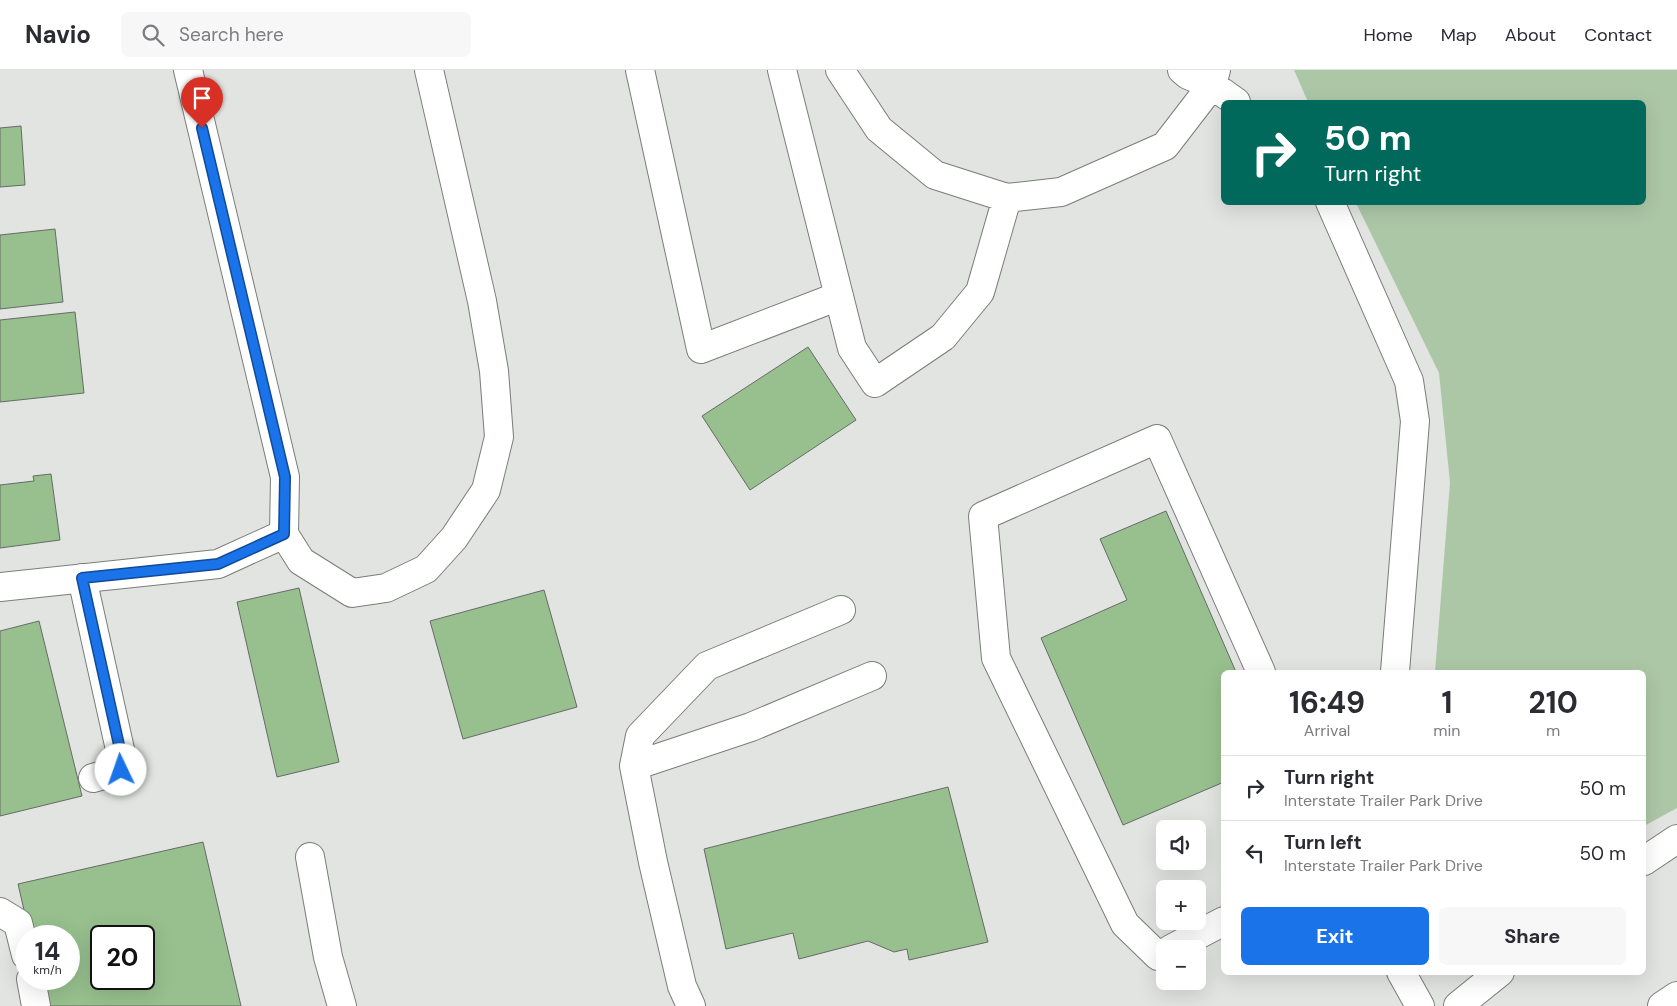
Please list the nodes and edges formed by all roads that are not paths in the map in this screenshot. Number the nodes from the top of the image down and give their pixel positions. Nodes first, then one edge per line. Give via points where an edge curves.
1 (188, 70) edge
2 (429, 70) edge
3 (640, 70) edge
4 (782, 70) edge
5 (840, 70) edge
6 (1182, 70) edge
7 (1214, 78) edge
8 (1234, 100) edge
9 (1007, 198) junction
10 (1331, 205) edge
11 (839, 296) junction
12 (284, 534) junction
13 (82, 578) junction
14 (0, 587) edge
15 (841, 610) dead end
16 (1260, 670) edge
17 (1395, 670) edge
18 (872, 676) dead end
19 (634, 766) junction
20 (93, 778) dead end
21 (1677, 839) edge
22 (310, 857) dead end
23 (1646, 860) edge
24 (0, 912) edge
25 (1221, 923) edge
26 (18, 925) edge
27 (1188, 940) edge
28 (1156, 954) edge
29 (1403, 975) edge
30 (1496, 975) edge
31 (33, 990) edge
32 (1677, 996) edge
33 (36, 1006) edge
34 (342, 1006) edge
35 (691, 1006) edge
36 (1420, 1006) edge
37 (1458, 1006) edge
38 (1662, 1006) edge

1 - 12 street via 285,477
2 - 12 street via 482,301 494,371 499,437 486,490 454,538 426,569 386,588 352,593 301,561
3 - 11 street via 701,349
4 - 11 street
5 - 9 street via 879,129 935,175
6 - 7 street via 1188,75
7 - 8 street
7 - 9 street via 1165,146 1061,192
9 - 11 street via 980,292 943,337 875,383 852,348
10 - 17 street via 1409,381 1415,420
12 - 13 street via 218,564
13 - 14 street
13 - 20 street via 123,763 121,770
15 - 19 street via 708,666 640,736
16 - 28 street via 1157,439 983,516 996,658 1125,924
18 - 19 street via 751,727
19 - 35 street via 682,986
21 - 23 street
22 - 34 street via 328,957
24 - 26 street
25 - 27 street
29 - 36 street
30 - 37 street
31 - 33 street
32 - 38 street

